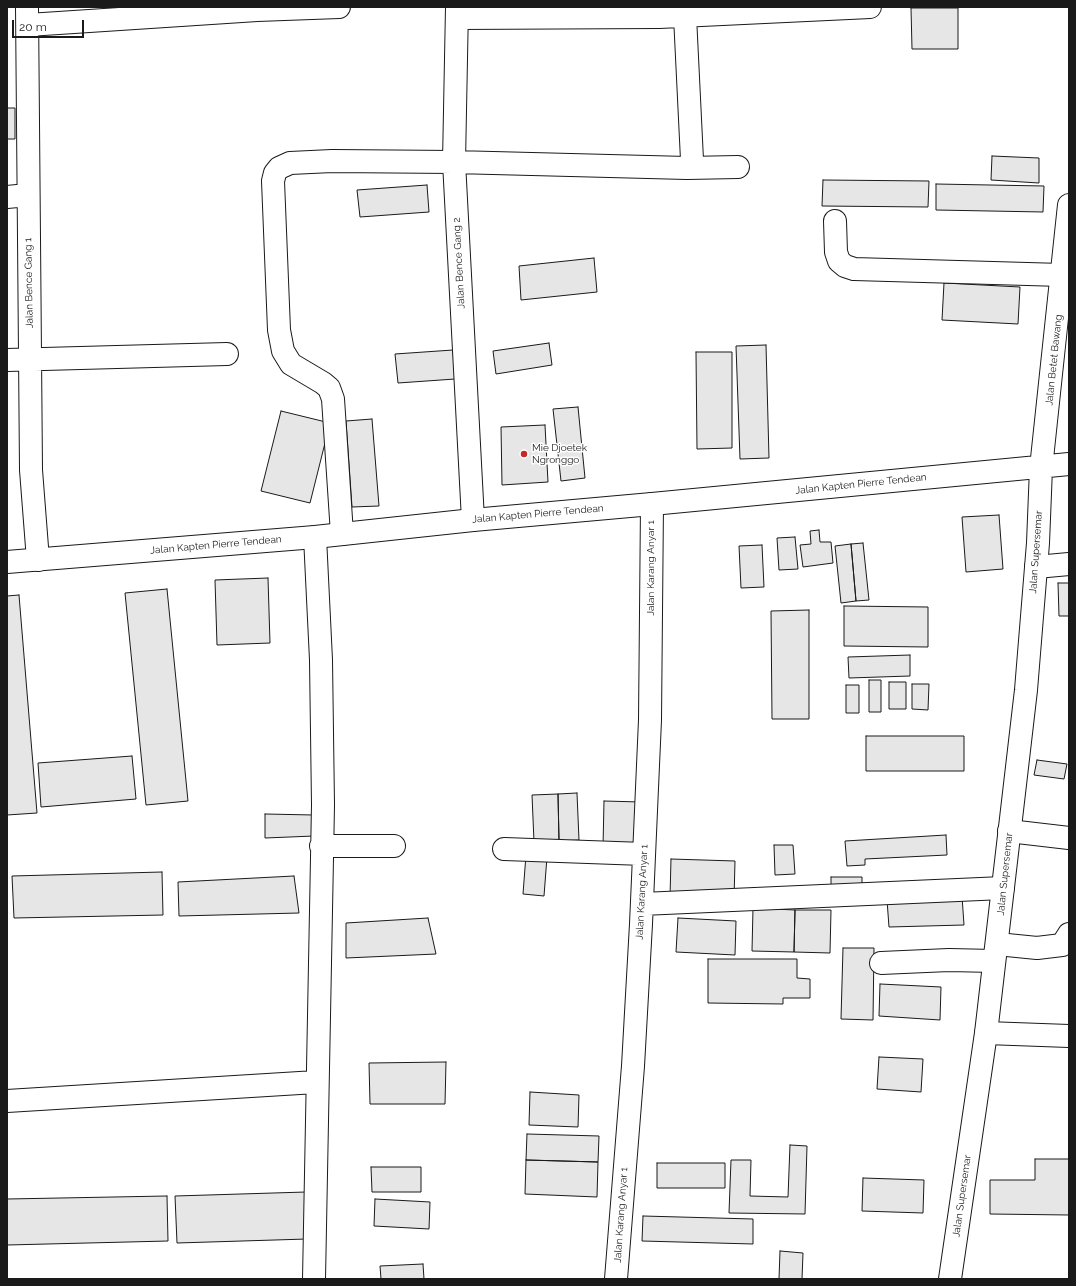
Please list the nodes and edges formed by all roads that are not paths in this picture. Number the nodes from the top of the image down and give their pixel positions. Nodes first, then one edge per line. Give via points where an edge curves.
1 (339, 7) edge
2 (870, 7) edge
3 (457, 13) edge
4 (28, 16) edge
5 (685, 16) junction
6 (454, 162) junction
7 (738, 167) dead end
8 (687, 168) junction
9 (17, 196) edge
10 (1069, 204) edge
11 (835, 221) dead end
12 (1062, 275) junction
13 (228, 354) dead end
14 (29, 359) junction
15 (7, 360) edge
16 (1069, 464) edge
17 (1041, 468) junction
18 (652, 504) junction
19 (473, 520) junction
20 (342, 534) junction
21 (315, 537) junction
22 (38, 560) junction
23 (7, 562) edge
24 (1069, 564) edge
25 (1036, 567) junction
26 (1009, 831) junction
27 (1069, 838) edge
28 (322, 846) junction
29 (394, 846) dead end
30 (504, 849) dead end
31 (644, 854) junction
32 (1003, 888) junction
33 (642, 904) junction
34 (1069, 934) edge
35 (995, 953) junction
36 (881, 963) dead end
37 (986, 1033) junction
38 (1069, 1036) edge
39 (316, 1082) junction
40 (7, 1101) edge
41 (314, 1279) edge
42 (616, 1279) edge
43 (950, 1279) edge

1 - 4 street
2 - 5 street
3 - 5 street
3 - 6 street, Jalan Bence Gang 2
4 - 9 street, Jalan Bence Gang 1
5 - 8 street via 692,160
6 - 8 street
6 - 19 street, Jalan Bence Gang 2
6 - 20 street via 290,163 279,168 275,174 273,181 279,330 283,351 291,364 323,383 329,388 333,399
7 - 8 street
9 - 14 street, Jalan Bence Gang 1
10 - 12 street, Jalan Betet Bawang
11 - 12 street via 836,252 839,261 854,269
12 - 17 street, Jalan Betet Bawang
13 - 14 street
14 - 15 street
14 - 22 street, Jalan Bence Gang 1 via 31,470
16 - 17 street, Jalan Kapten Pierre Tendean
17 - 18 street, Jalan Kapten Pierre Tendean
17 - 25 street, Jalan Supersemar
18 - 19 street, Jalan Kapten Pierre Tendean
18 - 31 street, Jalan Karang Anyar 1 via 650,720
19 - 20 street, Jalan Kapten Pierre Tendean
20 - 21 street, Jalan Kapten Pierre Tendean
21 - 22 street, Jalan Kapten Pierre Tendean
21 - 28 street via 320,660
22 - 23 street, Jalan Kapten Pierre Tendean
24 - 25 street
25 - 26 street, Jalan Supersemar via 1026,690
26 - 27 street
26 - 32 street, Jalan Supersemar
28 - 29 street
28 - 39 street
30 - 31 street
31 - 33 street, Jalan Karang Anyar 1
32 - 33 street
32 - 35 street, Jalan Supersemar
33 - 42 street, Jalan Karang Anyar 1 via 633,1066
34 - 35 street via 1062,944
35 - 36 street via 949,960
35 - 37 street, Jalan Supersemar
37 - 38 street
37 - 43 street, Jalan Supersemar
39 - 40 street
39 - 41 street

